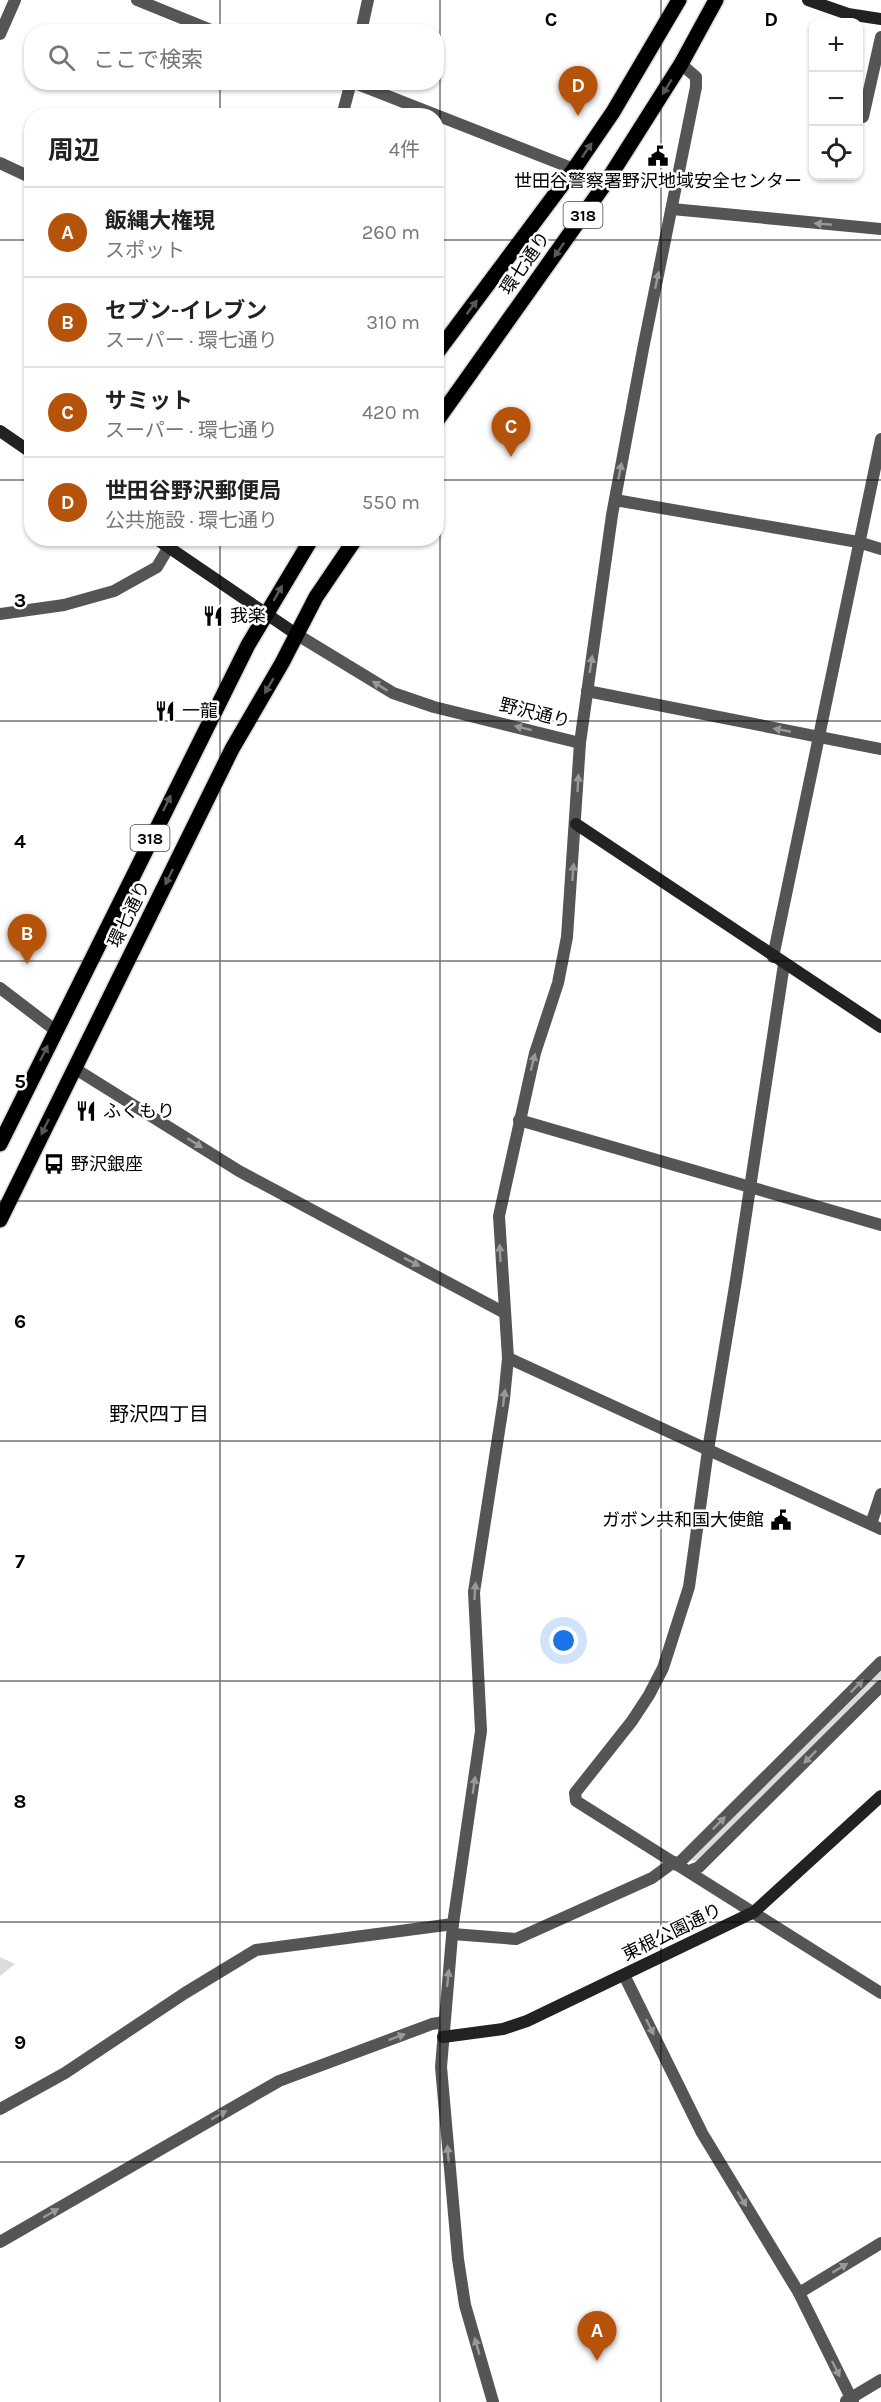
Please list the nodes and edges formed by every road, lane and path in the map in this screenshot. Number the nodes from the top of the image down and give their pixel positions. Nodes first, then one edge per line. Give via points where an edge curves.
1 (15, 0) edge
2 (137, 0) edge
3 (368, 0) edge
4 (679, 0) edge
5 (716, 0) edge
6 (808, 0) edge
7 (881, 19) edge
8 (196, 24) edge
9 (364, 24) edge
10 (0, 34) edge
11 (881, 37) edge
12 (681, 64) junction
13 (350, 90) edge
14 (372, 90) edge
15 (344, 108) edge
16 (418, 108) edge
17 (863, 117) dead end
18 (444, 118) edge
19 (0, 163) edge
20 (574, 169) junction
21 (24, 174) edge
22 (672, 209) junction
23 (881, 230) edge
24 (444, 343) edge
25 (444, 411) edge
26 (0, 431) edge
27 (881, 439) edge
28 (24, 448) edge
29 (615, 500) junction
30 (858, 542) junction
31 (170, 546) edge
32 (176, 546) edge
33 (307, 546) edge
34 (351, 546) edge
35 (881, 549) edge
36 (0, 614) edge
37 (266, 614) junction
38 (296, 634) junction
39 (587, 691) junction
40 (819, 737) junction
41 (580, 743) junction
42 (881, 749) edge
43 (576, 824) junction
44 (772, 957) junction
45 (784, 964) junction
46 (0, 988) edge
47 (881, 1027) edge
48 (55, 1030) junction
49 (74, 1068) junction
50 (519, 1120) junction
51 (0, 1144) edge
52 (750, 1186) junction
53 (0, 1220) edge
54 (881, 1226) edge
55 (503, 1311) junction
56 (508, 1358) junction
57 (708, 1450) junction
58 (881, 1494) edge
59 (876, 1527) edge
60 (881, 1662) edge
61 (881, 1686) edge
62 (881, 1796) edge
63 (680, 1866) junction
64 (754, 1912) junction
65 (453, 1929) junction
66 (624, 1975) junction
67 (881, 1993) edge
68 (444, 2022) junction
69 (443, 2037) junction
70 (0, 2109) edge
71 (0, 2242) edge
72 (881, 2243) edge
73 (799, 2293) junction
74 (881, 2380) edge
75 (849, 2401) edge
76 (494, 2402) edge

1 - 10 street
2 - 8 street
3 - 9 street
20 -> 4 main road, 環七通り / 318 via 613,112
5 - 12 main road, 環七通り / 318
6 - 7 street via 848,14
11 - 17 street
12 - 22 street via 696,77 696,87
12 -> 25 main road, 環七通り / 318 via 605,184
13 - 15 street
14 - 16 street
18 - 20 street
19 - 21 street
24 -> 20 main road, 環七通り / 318
23 -> 22 street
29 -> 22 street
26 - 28 street
27 - 30 street
29 - 30 street
39 -> 29 street
30 - 35 street
30 - 40 street
31 - 36 street via 157,567 114,591 64,605
32 - 37 street, 野沢通り
37 -> 33 main road, 環七通り / 318
34 - 38 main road, 環七通り / 318
37 - 38 street, 野沢通り
48 -> 37 main road, 環七通り / 318
41 -> 38 street, 野沢通り via 393,693
38 -> 49 main road, 環七通り / 318 via 232,749
40 -> 39 street
39 - 41 street
40 - 42 street
40 - 44 street
43 -> 41 street, 野沢通り
43 - 44 street
50 -> 43 street, 野沢通り via 567,937
44 - 45 street
45 - 47 street
45 - 52 street
46 - 48 street
51 -> 48 main road, 環七通り / 318
49 -> 53 main road, 環七通り / 318
49 -> 55 street via 239,1171
50 - 52 street
55 -> 50 street, 野沢通り via 499,1216
52 - 54 street
52 - 57 street
55 - 56 street, 野沢通り
56 - 57 street
65 -> 56 street, 野沢通り via 481,1731 474,1592
57 - 59 street
57 - 63 street via 689,1587 663,1668 632,1721 575,1793 576,1801
58 - 59 street
63 -> 60 street
61 -> 63 street via 699,1867
62 - 64 street, 東根公園通り
63 - 64 street
63 - 65 street via 516,1939
64 - 66 street, 東根公園通り
64 - 67 street
68 -> 65 street, 野沢通り
65 - 70 street via 256,1950 65,2073
66 - 69 street, 東根公園通り via 527,2021 503,2029
66 -> 73 street via 702,2133
68 - 69 street, 野沢通り
71 -> 68 street via 279,2081
76 -> 69 street, 野沢通り via 465,2305 458,2259 444,2114
73 -> 72 street
73 -> 75 street
74 - 75 street

